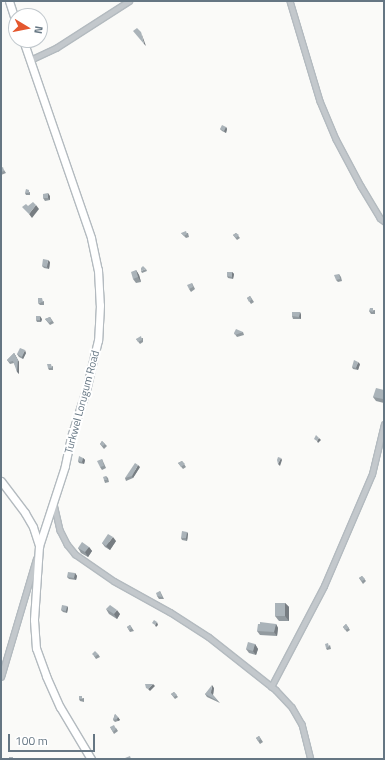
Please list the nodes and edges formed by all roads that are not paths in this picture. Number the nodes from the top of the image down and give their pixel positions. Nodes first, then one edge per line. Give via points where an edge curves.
1 (129, 1) edge
2 (290, 1) edge
3 (25, 48) edge
4 (30, 60) junction
5 (384, 221) edge
6 (384, 424) edge
7 (1, 482) edge
8 (53, 500) junction
9 (39, 546) junction
10 (1, 677) edge
11 (271, 687) junction
12 (91, 759) edge
13 (311, 759) edge

1 - 4 street via 56,48
2 - 5 street via 320,101 336,139 361,186
3 - 4 main road, Turkwel Lorugum Road
4 - 8 main road, Turkwel Lorugum Road via 91,238 98,270 100,305 98,340 86,390
6 - 11 street via 372,474 324,586
7 - 9 main road via 25,513
8 - 9 main road, Turkwel Lorugum Road
8 - 11 street via 60,530 75,554 114,581 209,637
9 - 10 street
9 - 12 main road, Turkwel Lorugum Road via 34,620 36,648 60,707
11 - 13 street via 292,708 302,724

